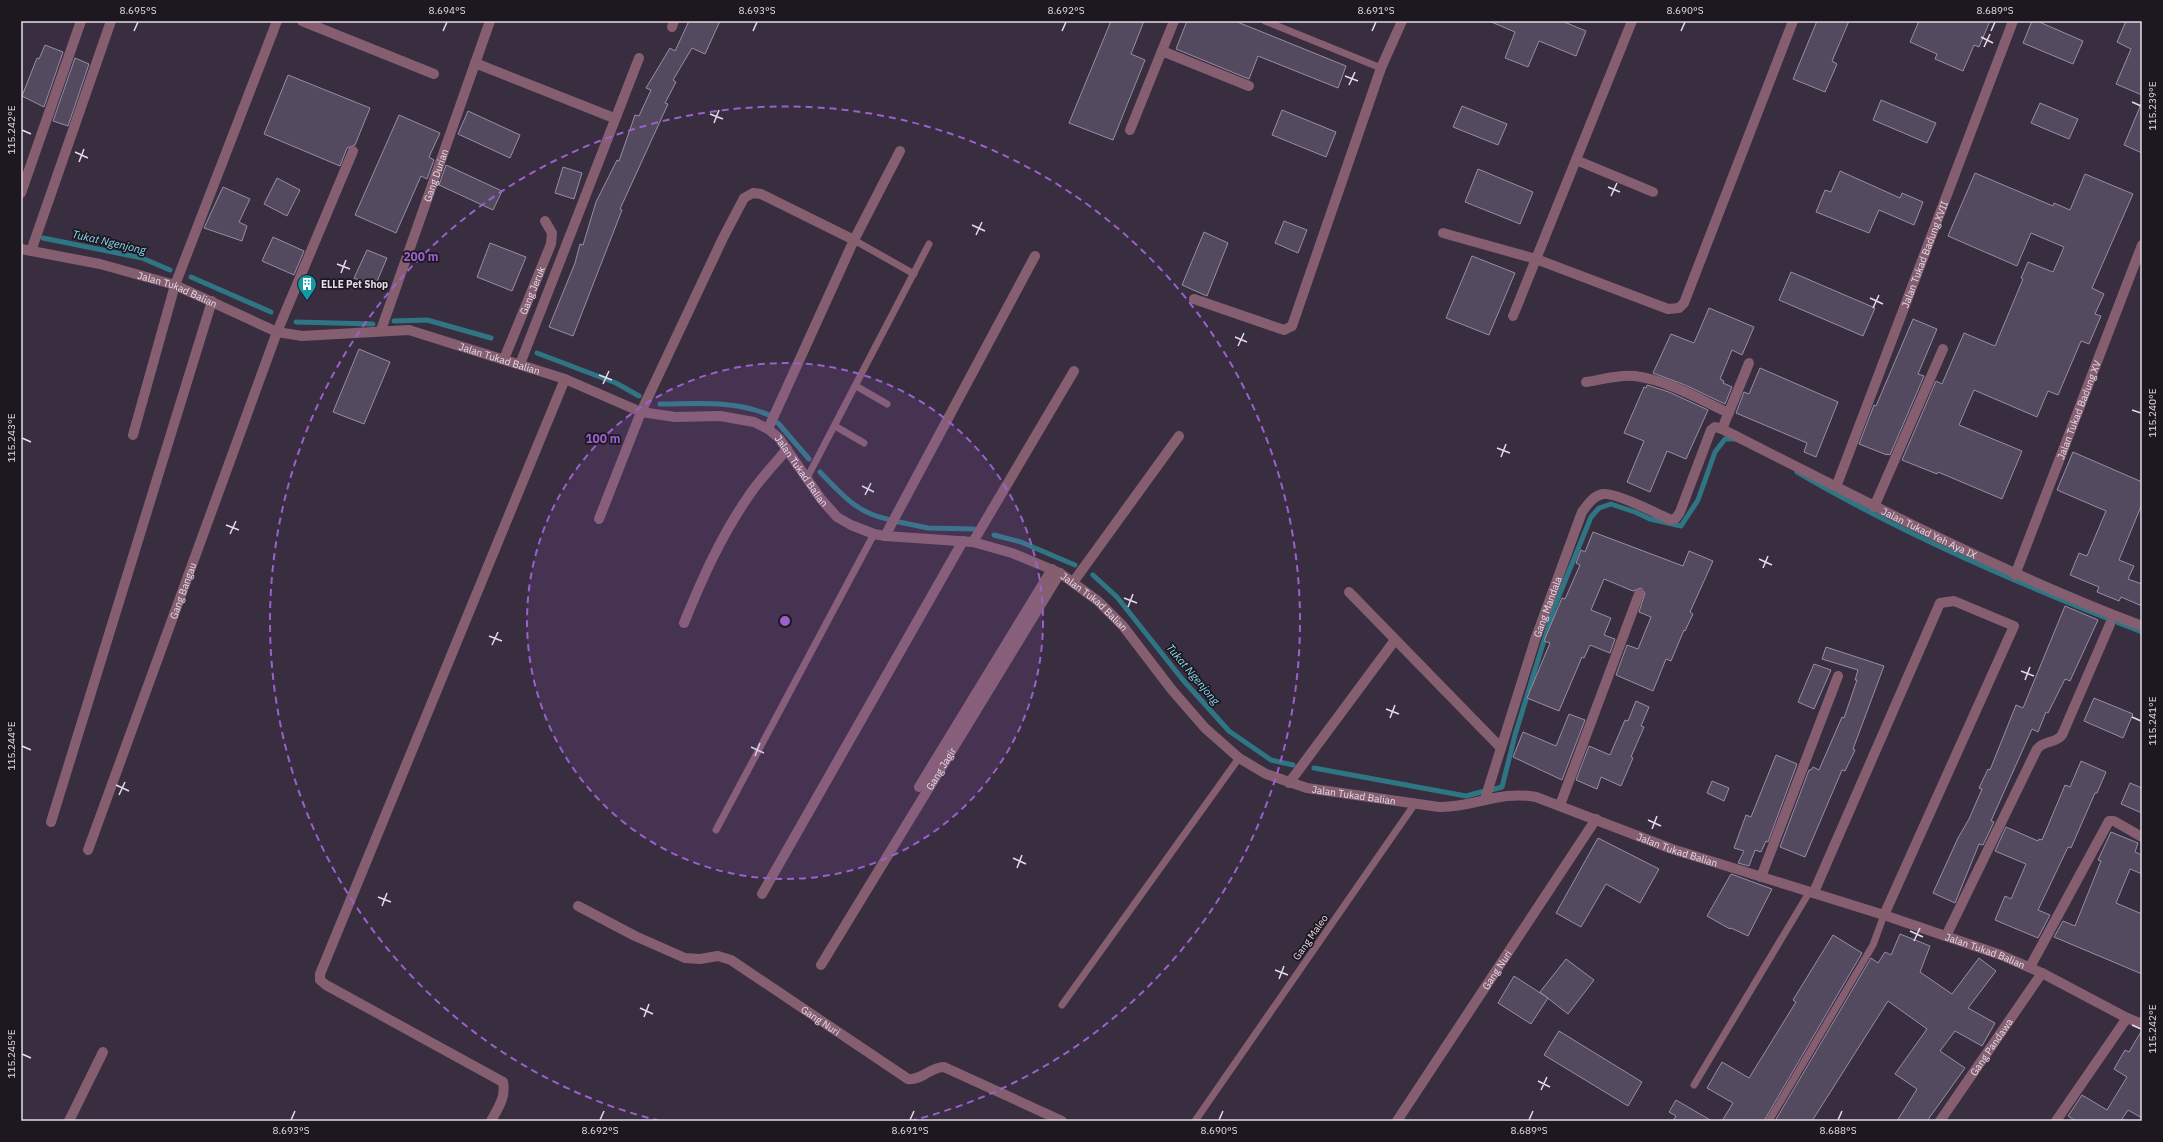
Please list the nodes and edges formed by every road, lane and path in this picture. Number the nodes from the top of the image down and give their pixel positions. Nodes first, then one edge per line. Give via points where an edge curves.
1 (81, 21) edge
2 (111, 21) edge
3 (277, 21) edge
4 (302, 21) edge
5 (490, 21) edge
6 (1174, 21) edge
7 (1265, 21) edge
8 (1402, 21) edge
9 (1632, 21) edge
10 (1794, 21) edge
11 (2013, 21) edge
12 (1162, 51) junction
13 (639, 58) dead end
14 (475, 63) junction
15 (1381, 68) junction
16 (434, 74) dead end
17 (1249, 86) dead end
18 (614, 118) junction
19 (1130, 130) dead end
20 (353, 151) dead end
21 (900, 151) dead end
22 (1576, 160) junction
23 (1653, 192) dead end
24 (21, 193) edge
25 (545, 221) dead end
26 (1443, 233) dead end
27 (854, 240) junction
28 (929, 244) dead end
29 (2142, 245) edge
30 (26, 250) edge
31 (1035, 256) dead end
32 (1536, 259) junction
33 (914, 274) junction
34 (175, 286) junction
35 (1194, 299) dead end
36 (212, 301) junction
37 (1513, 316) dead end
38 (381, 330) junction
39 (277, 332) junction
40 (1943, 348) dead end
41 (504, 359) junction
42 (1749, 363) dead end
43 (520, 364) junction
44 (1074, 371) dead end
45 (565, 379) junction
46 (1586, 382) dead end
47 (856, 386) junction
48 (887, 404) dead end
49 (641, 412) junction
50 (1729, 413) junction
51 (835, 426) junction
52 (768, 428) junction
53 (1722, 429) junction
54 (132, 435) dead end
55 (1179, 436) dead end
56 (864, 443) dead end
57 (787, 449) junction
58 (807, 478) junction
59 (1836, 487) junction
60 (1874, 507) junction
61 (599, 519) dead end
62 (874, 534) junction
63 (885, 536) junction
64 (968, 542) junction
65 (1056, 571) junction
66 (2015, 575) junction
67 (1074, 581) junction
68 (1349, 592) dead end
69 (1639, 594) dead end
70 (684, 623) dead end
71 (2110, 624) dead end
72 (2142, 626) edge
73 (1395, 640) junction
74 (1838, 676) dead end
75 (1501, 748) junction
76 (1239, 758) junction
77 (1289, 783) junction
78 (919, 787) dead end
79 (1485, 799) junction
80 (1414, 805) junction
81 (1560, 805) junction
82 (1596, 819) junction
83 (51, 822) dead end
84 (716, 830) dead end
85 (2142, 837) edge
86 (88, 850) dead end
87 (1761, 876) junction
88 (1812, 892) junction
89 (762, 894) dead end
90 (578, 906) dead end
91 (1884, 915) junction
92 (1946, 936) junction
93 (821, 966) dead end
94 (2030, 967) junction
95 (2042, 973) junction
96 (1062, 1005) dead end
97 (2127, 1018) junction
98 (2142, 1024) edge
99 (103, 1052) dead end
100 (1694, 1085) dead end
101 (70, 1121) edge
102 (491, 1121) edge
103 (1062, 1121) edge
104 (1195, 1121) edge
105 (1397, 1121) edge
106 (1769, 1121) edge
107 (1940, 1121) edge
108 (2056, 1121) edge

1 - 24 street
2 - 30 street
3 - 34 street
4 - 16 street
5 - 14 street, Gang Durian
6 - 12 street
7 - 15 lane
8 - 15 street
9 - 22 street
10 - 32 street via 1682,306 1668,309
11 - 59 street, Jalan Tukad Badung XVII
12 - 17 street
12 - 19 street
13 - 18 street
14 - 18 street
14 - 38 street, Gang Durian
15 - 35 street via 1292,326 1284,330
18 - 43 street
20 - 39 street, Gang Bangau
21 - 27 street
22 - 23 street
22 - 32 street
25 - 41 street, Gang Jeruk via 552,233 551,244
26 - 32 street
27 - 33 lane
27 - 49 street via 761,194 748,194 723,238
27 - 52 street
28 - 33 lane
29 - 66 street, Jalan Tukad Badung XV
30 - 34 street, Jalan Tukad Balian via 100,264
31 - 63 street
32 - 37 street
33 - 47 lane
34 - 36 street, Jalan Tukad Balian
34 - 54 street
36 - 39 street, Jalan Tukad Balian
36 - 83 street
38 - 39 street, Jalan Tukad Balian via 302,336
38 - 41 street, Jalan Tukad Balian via 409,330
39 - 86 street, Gang Bangau
40 - 60 street
41 - 43 street, Jalan Tukad Balian
42 - 50 street
43 - 45 street, Jalan Tukad Balian
44 - 64 street
45 - 49 street, Jalan Tukad Balian
45 - 102 street via 320,974 320,980 326,985 503,1082 503,1101
46 - 50 street via 1627,376 1646,378
47 - 48 lane
47 - 51 lane
49 - 52 street, Jalan Tukad Balian via 675,417 720,416 754,422
49 - 61 street
50 - 53 street
51 - 56 lane
51 - 58 lane
52 - 57 street, Jalan Tukad Balian
53 - 59 street, Jalan Tukad Yeh Aya IX
53 - 75 street, Gang Mandala via 1715,427 1710,430 1676,518 1670,520 1615,496 1604,494 1594,498 1586,507 1576,527 1535,640
55 - 67 street
57 - 58 street, Jalan Tukad Balian
57 - 70 street via 749,496 723,537 704,573
58 - 62 street, Jalan Tukad Balian via 821,500 837,516
59 - 60 street, Jalan Tukad Yeh Aya IX
60 - 66 street, Jalan Tukad Yeh Aya IX
62 - 63 street, Jalan Tukad Balian
62 - 84 lane
63 - 64 street, Jalan Tukad Balian
64 - 65 street, Jalan Tukad Balian via 1012,553
64 - 89 street
65 - 67 street, Jalan Tukad Balian
65 - 78 street, Gang Jagir
65 - 93 street, Gang Jagir
66 - 72 street, Jalan Tukad Yeh Aya IX
67 - 76 street, Jalan Tukad Balian via 1123,626 1189,712
68 - 73 street
69 - 81 street
71 - 92 street via 2062,735 2058,740 2044,743 2037,748
73 - 75 street
73 - 77 street
74 - 87 street
75 - 79 street, Gang Mandala
76 - 77 street, Jalan Tukad Balian via 1266,774
76 - 96 lane
77 - 80 street, Jalan Tukad Balian
79 - 80 street, Jalan Tukad Balian via 1455,808
79 - 81 street, Jalan Tukad Balian via 1522,794
80 - 104 lane, Gang Maleo
81 - 82 street, Jalan Tukad Balian
82 - 87 street, Jalan Tukad Balian via 1672,849
82 - 105 street, Gang Nuri
85 - 94 street via 2114,821 2109,821
87 - 88 street, Jalan Tukad Balian
88 - 91 street, Jalan Tukad Balian
88 - 91 street via 1940,603 1954,601 2014,626
88 - 100 lane
90 - 103 street, Gang Nuri via 635,936 685,958 718,956 731,960 908,1080 914,1080 937,1067 944,1067
91 - 92 street, Jalan Tukad Balian
91 - 106 lane via 1873,945
92 - 94 street, Jalan Tukad Balian
94 - 95 street, Jalan Tukad Balian
95 - 97 street, Jalan Tukad Balian
95 - 107 street, Gang Pandawa
97 - 98 street, Jalan Tukad Balian
97 - 108 street
99 - 101 street

